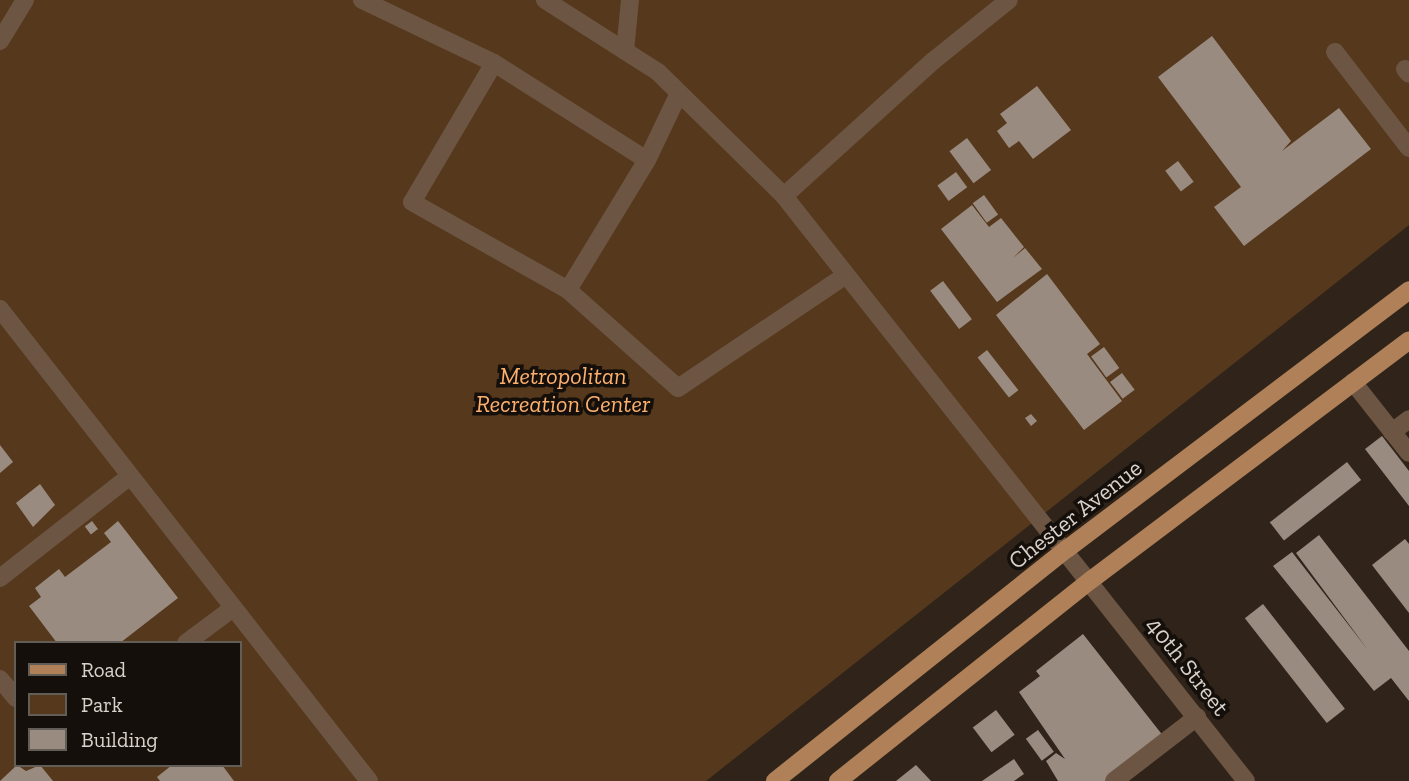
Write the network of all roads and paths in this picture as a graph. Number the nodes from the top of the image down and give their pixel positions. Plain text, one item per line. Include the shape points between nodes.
1 (25, 0) edge
2 (362, 0) edge
3 (545, 0) edge
4 (630, 0) edge
5 (1010, 0) edge
6 (0, 41) edge
7 (625, 51) junction
8 (1335, 52) dead end
9 (494, 63) junction
10 (679, 93) junction
11 (1409, 148) edge
12 (647, 160) junction
13 (784, 196) junction
14 (846, 275) junction
15 (568, 290) junction
16 (1409, 290) edge
17 (0, 310) edge
18 (1409, 340) edge
19 (1353, 382) junction
20 (1409, 419) edge
21 (1392, 432) junction
22 (1409, 453) edge
23 (130, 476) junction
24 (1067, 550) junction
25 (0, 578) edge
26 (1091, 580) junction
27 (233, 608) junction
28 (189, 641) edge
29 (0, 679) edge
30 (14, 696) edge
31 (1197, 717) junction
32 (369, 781) edge
33 (775, 781) edge
34 (838, 781) edge
35 (1114, 781) edge
36 (1246, 781) edge

1 - 6 street
2 - 9 street
3 - 7 street, 40th Street
4 - 7 street
5 - 13 street via 933,61
7 - 10 street, 40th Street
8 - 11 street
9 - 12 street
9 - 15 street via 412,202
10 - 12 street
10 - 13 street, 40th Street
12 - 15 street
13 - 14 street, 40th Street
14 - 15 street via 678,388
14 - 24 street, 40th Street
16 - 24 main road, Chester Avenue
17 - 23 street
18 - 19 main road
19 - 21 street
19 - 26 main road
20 - 21 street
21 - 22 street
23 - 25 street
23 - 27 street
24 - 26 street, 40th Street
24 - 33 main road, Chester Avenue
26 - 31 street, 40th Street
26 - 34 main road
27 - 28 street
27 - 32 street
29 - 30 street
31 - 35 street
31 - 36 street, 40th Street

